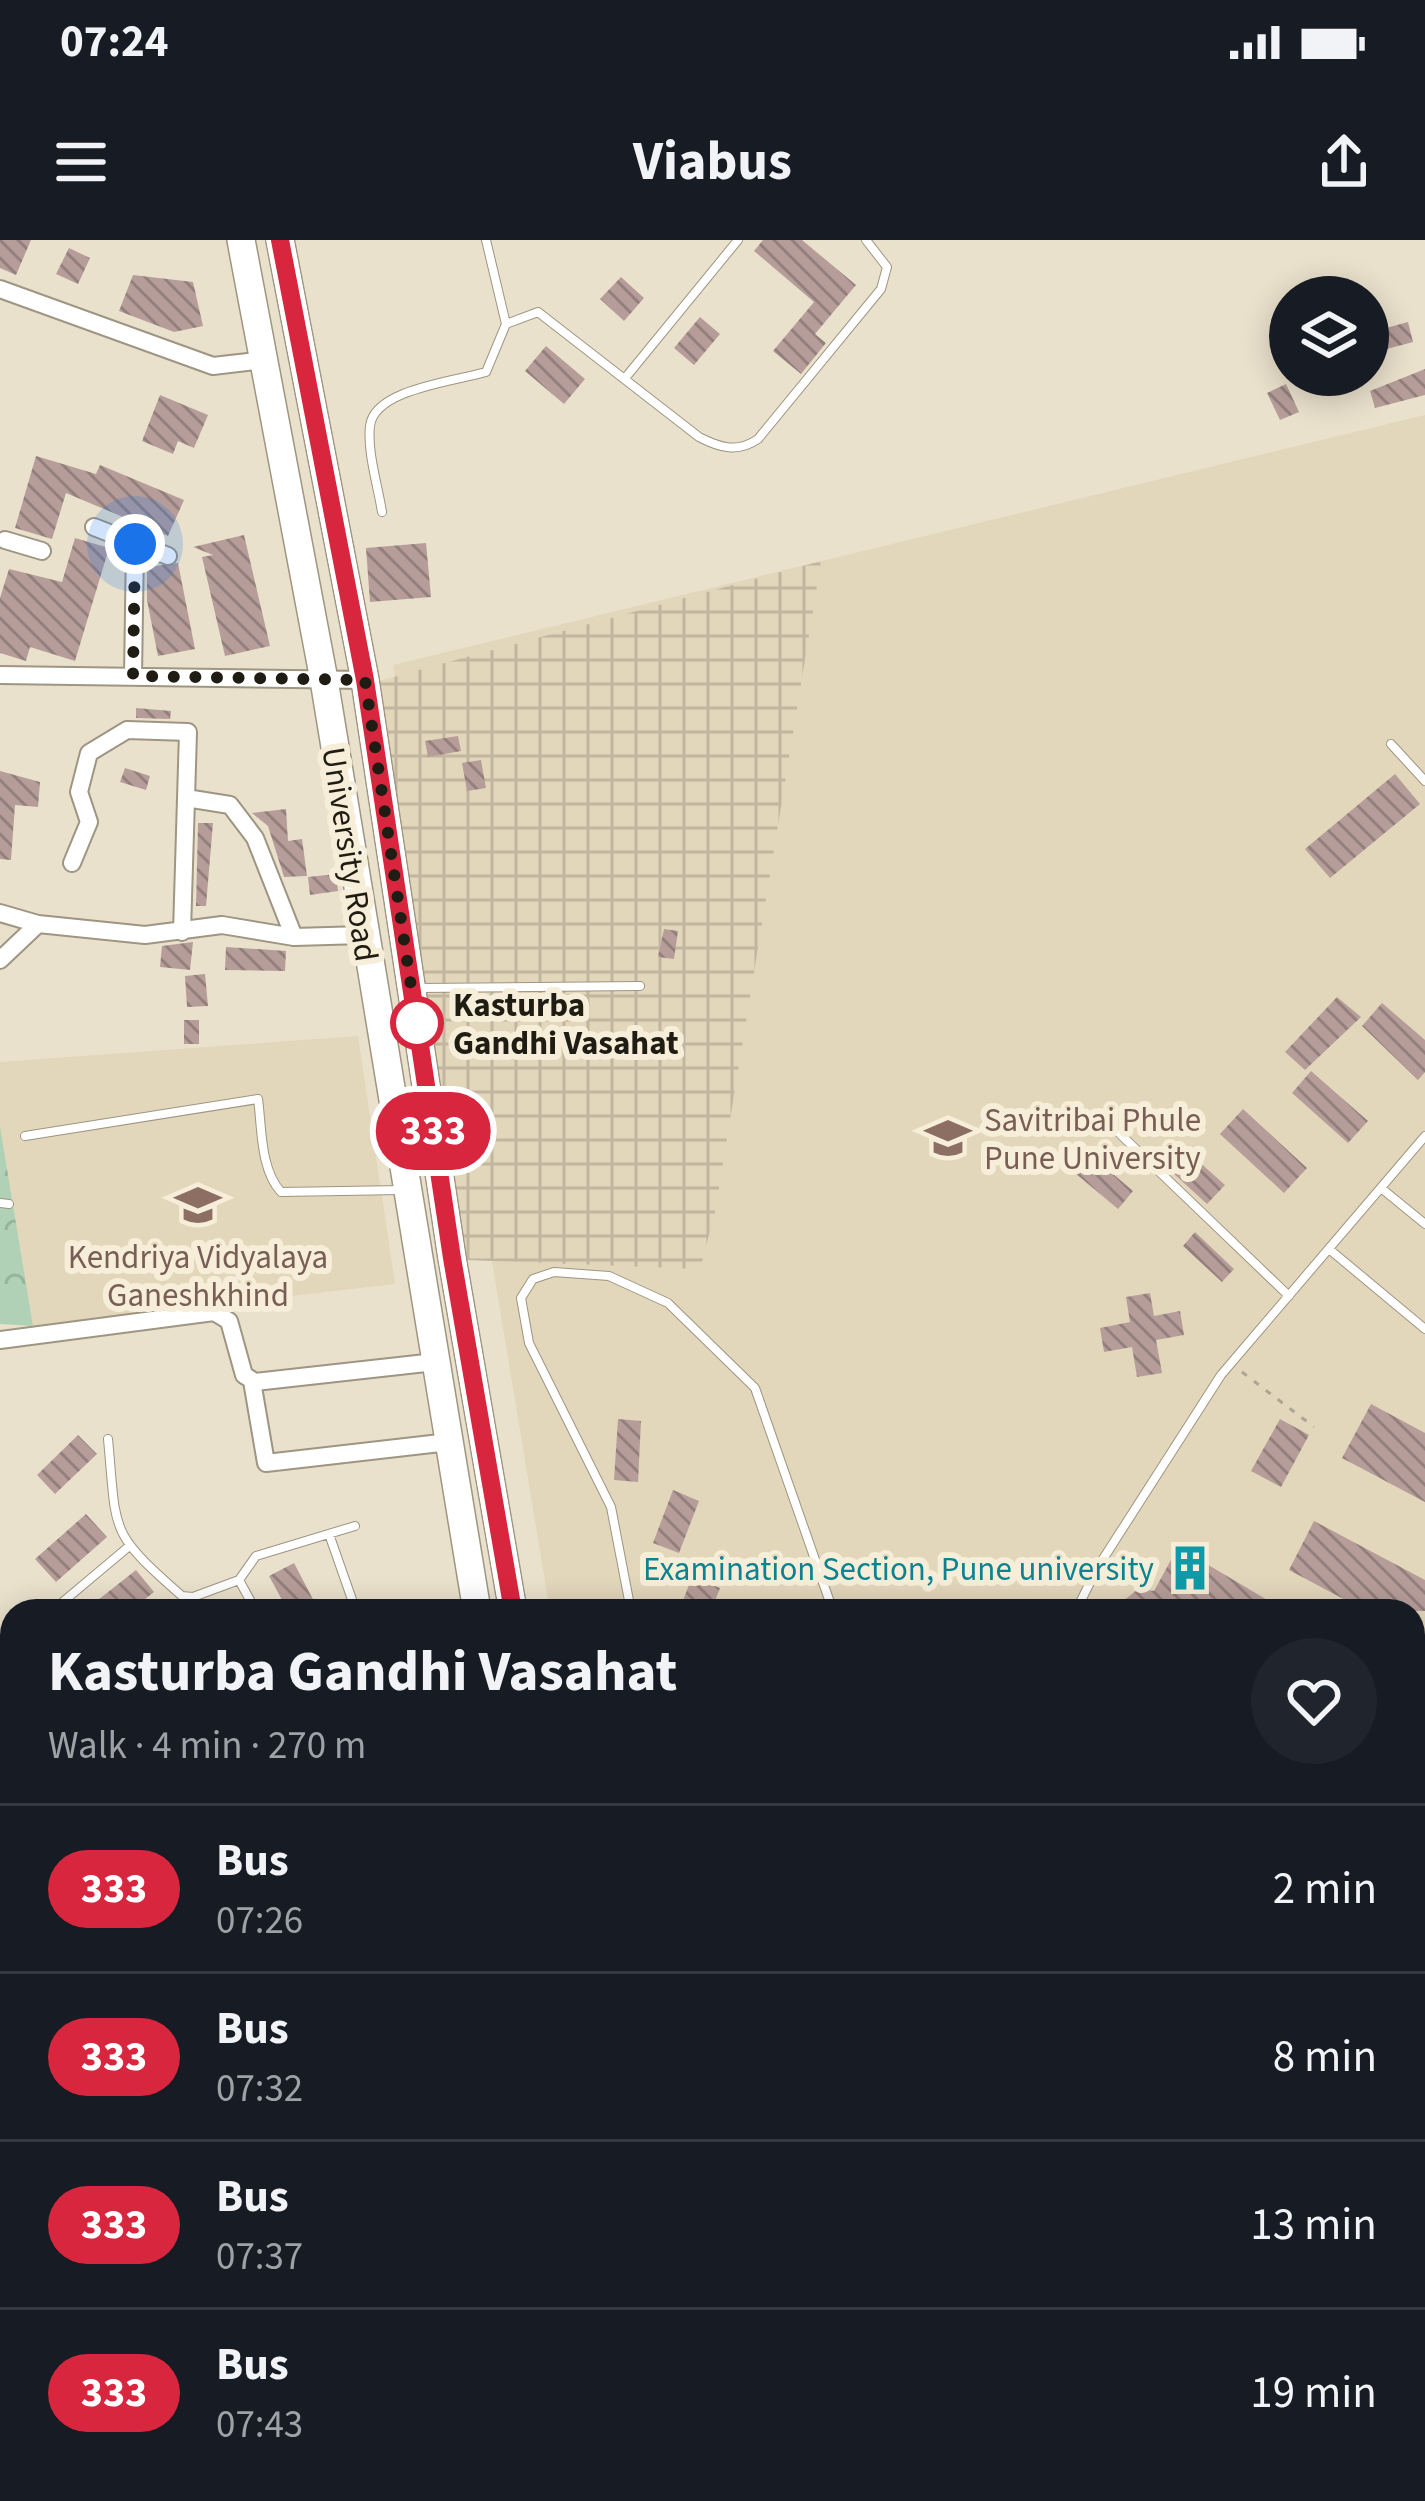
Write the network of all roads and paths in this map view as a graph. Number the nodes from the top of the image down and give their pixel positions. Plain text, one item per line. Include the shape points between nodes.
1 (242, 240) edge
2 (280, 240) edge
3 (486, 240) edge
4 (738, 240) edge
5 (866, 240) edge
6 (0, 289) edge
7 (506, 324) junction
8 (265, 360) junction
9 (626, 377) junction
10 (382, 512) dead end
11 (94, 527) dead end
12 (4, 542) edge
13 (135, 544) junction
14 (42, 551) dead end
15 (168, 556) dead end
16 (0, 675) edge
17 (133, 676) junction
18 (324, 680) junction
19 (365, 680) junction
20 (1391, 744) dead end
21 (1425, 781) edge
22 (187, 798) junction
23 (71, 863) dead end
24 (0, 913) edge
25 (38, 924) junction
26 (182, 932) junction
27 (364, 935) junction
28 (294, 937) junction
29 (0, 960) edge
30 (640, 986) dead end
31 (412, 988) junction
32 (1120, 1134) dead end
33 (25, 1136) dead end
34 (1425, 1136) edge
35 (1382, 1188) junction
36 (406, 1190) junction
37 (1425, 1225) edge
38 (1329, 1250) junction
39 (1289, 1295) junction
40 (1425, 1329) edge
41 (0, 1340) edge
42 (435, 1362) junction
43 (1231, 1363) junction
44 (252, 1381) junction
45 (1314, 1427) dead end
46 (108, 1438) dead end
47 (449, 1442) junction
48 (356, 1526) dead end
49 (329, 1534) junction
50 (127, 1547) junction
51 (239, 1580) junction
52 (66, 1599) edge
53 (249, 1599) edge
54 (352, 1599) edge
55 (475, 1599) edge
56 (511, 1599) edge
57 (629, 1599) edge
58 (829, 1599) edge
59 (1082, 1599) edge

1 - 8 main road, University Road
2 - 19 main road, University Road
3 - 7 lane
4 - 9 lane
5 - 9 lane via 886,267 881,289 750,444 727,448 699,437
6 - 8 street via 213,366
7 - 9 lane via 538,312
7 - 10 lane via 486,372 391,397 379,408 370,426
8 - 18 main road, University Road
11 - 13 street
12 - 14 street
13 - 15 street
13 - 17 street
16 - 17 street
17 - 18 street
18 - 19 street
18 - 27 main road, University Road
19 - 31 main road, University Road
20 - 21 lane
22 - 23 street via 188,732 127,730 89,753 79,792 89,822
22 - 26 street
22 - 28 street via 230,805 255,838
24 - 25 street
25 - 26 street
25 - 29 street
26 - 28 street via 222,925
27 - 28 street
27 - 36 main road, University Road
30 - 31 lane
31 - 56 main road, University Road
32 - 39 lane
33 - 36 lane via 259,1099 280,1192
34 - 35 lane
35 - 37 lane
35 - 38 lane
36 - 42 main road, University Road
38 - 39 lane
38 - 40 lane
39 - 43 lane
41 - 44 street via 218,1312
42 - 44 street
42 - 47 main road, University Road
43 - 45 path
43 - 59 lane
44 - 47 street via 266,1463
46 - 50 lane via 117,1529
47 - 55 main road, University Road
48 - 49 lane
49 - 51 lane via 256,1556
49 - 54 lane
50 - 51 lane via 182,1595
50 - 52 lane
51 - 53 lane
57 - 58 lane via 611,1507 529,1343 521,1298 533,1280 554,1272 609,1276 668,1303 755,1388

